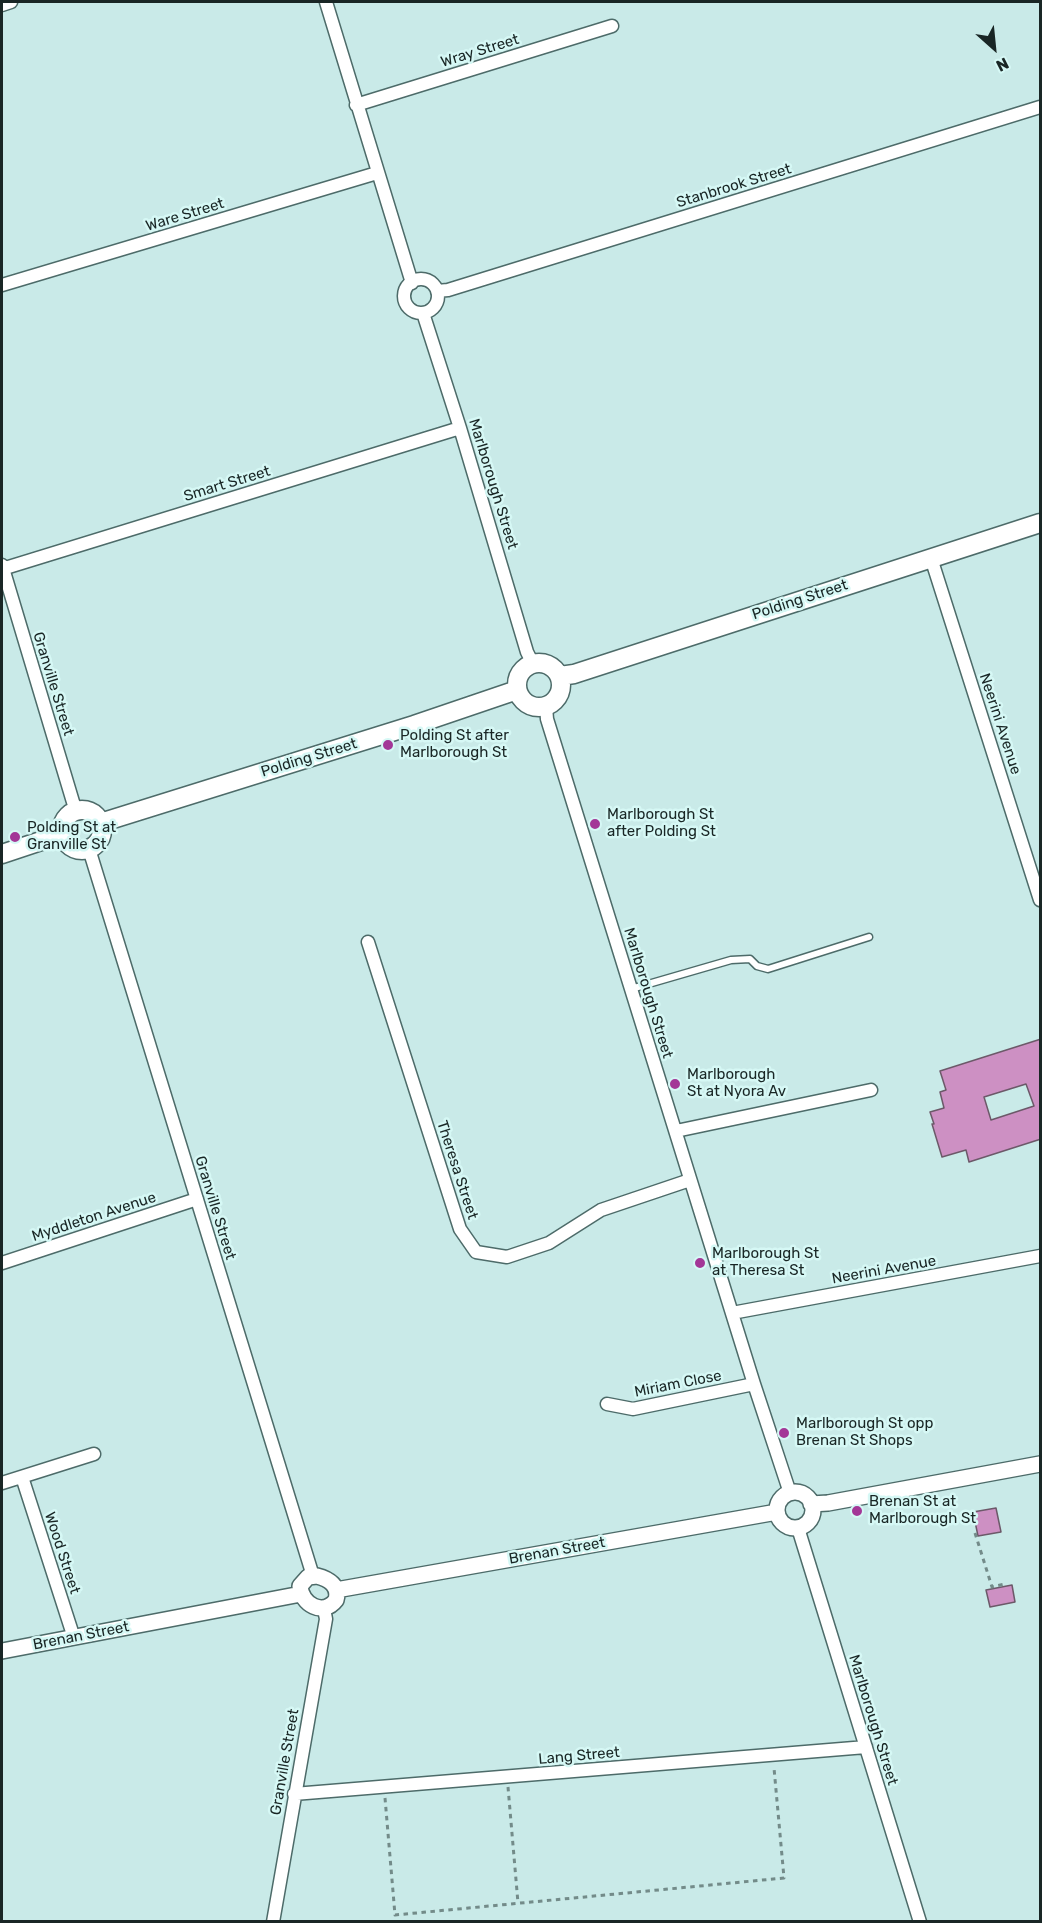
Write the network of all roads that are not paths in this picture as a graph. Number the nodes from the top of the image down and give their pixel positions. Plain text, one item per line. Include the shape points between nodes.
1 (11, 2) edge
2 (326, 2) edge
3 (2, 5) edge
4 (612, 26) dead end
5 (356, 105) junction
6 (1041, 107) edge
7 (378, 173) junction
8 (412, 283) junction
9 (2, 285) edge
10 (437, 291) junction
11 (423, 313) junction
12 (460, 428) junction
13 (1041, 523) edge
14 (931, 558) junction
15 (2, 568) edge
16 (533, 664) junction
17 (560, 676) junction
18 (517, 690) junction
19 (546, 707) junction
20 (78, 811) junction
21 (100, 823) junction
22 (62, 834) junction
23 (89, 849) junction
24 (2, 854) edge
25 (1041, 900) edge
26 (869, 937) dead end
27 (368, 942) dead end
28 (631, 989) junction
29 (871, 1090) dead end
30 (676, 1131) junction
31 (690, 1180) junction
32 (197, 1199) junction
33 (1041, 1256) edge
34 (2, 1263) edge
35 (732, 1313) junction
36 (754, 1384) junction
37 (607, 1404) dead end
38 (94, 1454) dead end
39 (1041, 1464) edge
40 (22, 1476) junction
41 (2, 1483) edge
42 (790, 1492) junction
43 (811, 1504) junction
44 (777, 1512) junction
45 (798, 1528) junction
46 (313, 1576) junction
47 (336, 1590) junction
48 (301, 1594) junction
49 (324, 1609) junction
50 (74, 1638) junction
51 (2, 1651) edge
52 (866, 1747) junction
53 (294, 1794) junction
54 (273, 1922) edge
55 (920, 1922) edge

1 - 3 street
2 - 5 street
4 - 5 street, Wray Street
5 - 7 street
6 - 10 street, Stanbrook Street
7 - 8 street
7 - 9 street, Ware Street
8 - 10 street via 426,280
8 - 11 street via 405,291 405,302 412,311
10 - 11 street via 435,305
11 - 12 street, Marlborough Street
12 - 15 street, Smart Street
12 - 16 street, Marlborough Street
13 - 14 main road, Polding Street
14 - 17 main road, Polding Street
14 - 25 street, Neerini Avenue
15 - 20 street, Granville Street
16 - 17 main road via 549,665
16 - 18 main road via 520,674
17 - 19 main road via 560,695
18 - 19 main road via 528,705
18 - 21 main road, Polding Street
19 - 28 street, Marlborough Street
20 - 21 main road via 91,813
20 - 22 main road via 65,819
21 - 23 main road via 100,839
22 - 23 main road via 72,848
22 - 24 main road
23 - 32 street, Granville Street
26 - 28 lane via 768,969 750,959 731,960
27 - 31 street, Theresa Street via 460,1229 476,1251 507,1257 549,1243 601,1210
28 - 30 street, Marlborough Street
29 - 30 street
30 - 31 street, Marlborough Street
31 - 35 street, Marlborough Street
32 - 34 street, Myddleton Avenue
32 - 46 street, Granville Street
33 - 35 street, Neerini Avenue
35 - 36 street, Marlborough Street
36 - 37 street, Miriam Close via 633,1409
36 - 42 street, Marlborough Street
38 - 40 street
39 - 43 street
40 - 41 street
40 - 50 street, Wood Street
42 - 43 street via 803,1494
42 - 44 street via 779,1501
43 - 45 street via 809,1520
44 - 45 street via 785,1525
44 - 47 street, Brenan Street
45 - 52 street, Marlborough Street
46 - 47 street via 329,1580
46 - 48 street via 302,1583
47 - 49 street via 336,1600
48 - 49 street
48 - 50 street, Brenan Street
49 - 53 street, Granville Street via 326,1619
50 - 51 street, Brenan Street
52 - 53 street, Lang Street
52 - 55 street, Marlborough Street
53 - 54 street, Granville Street

